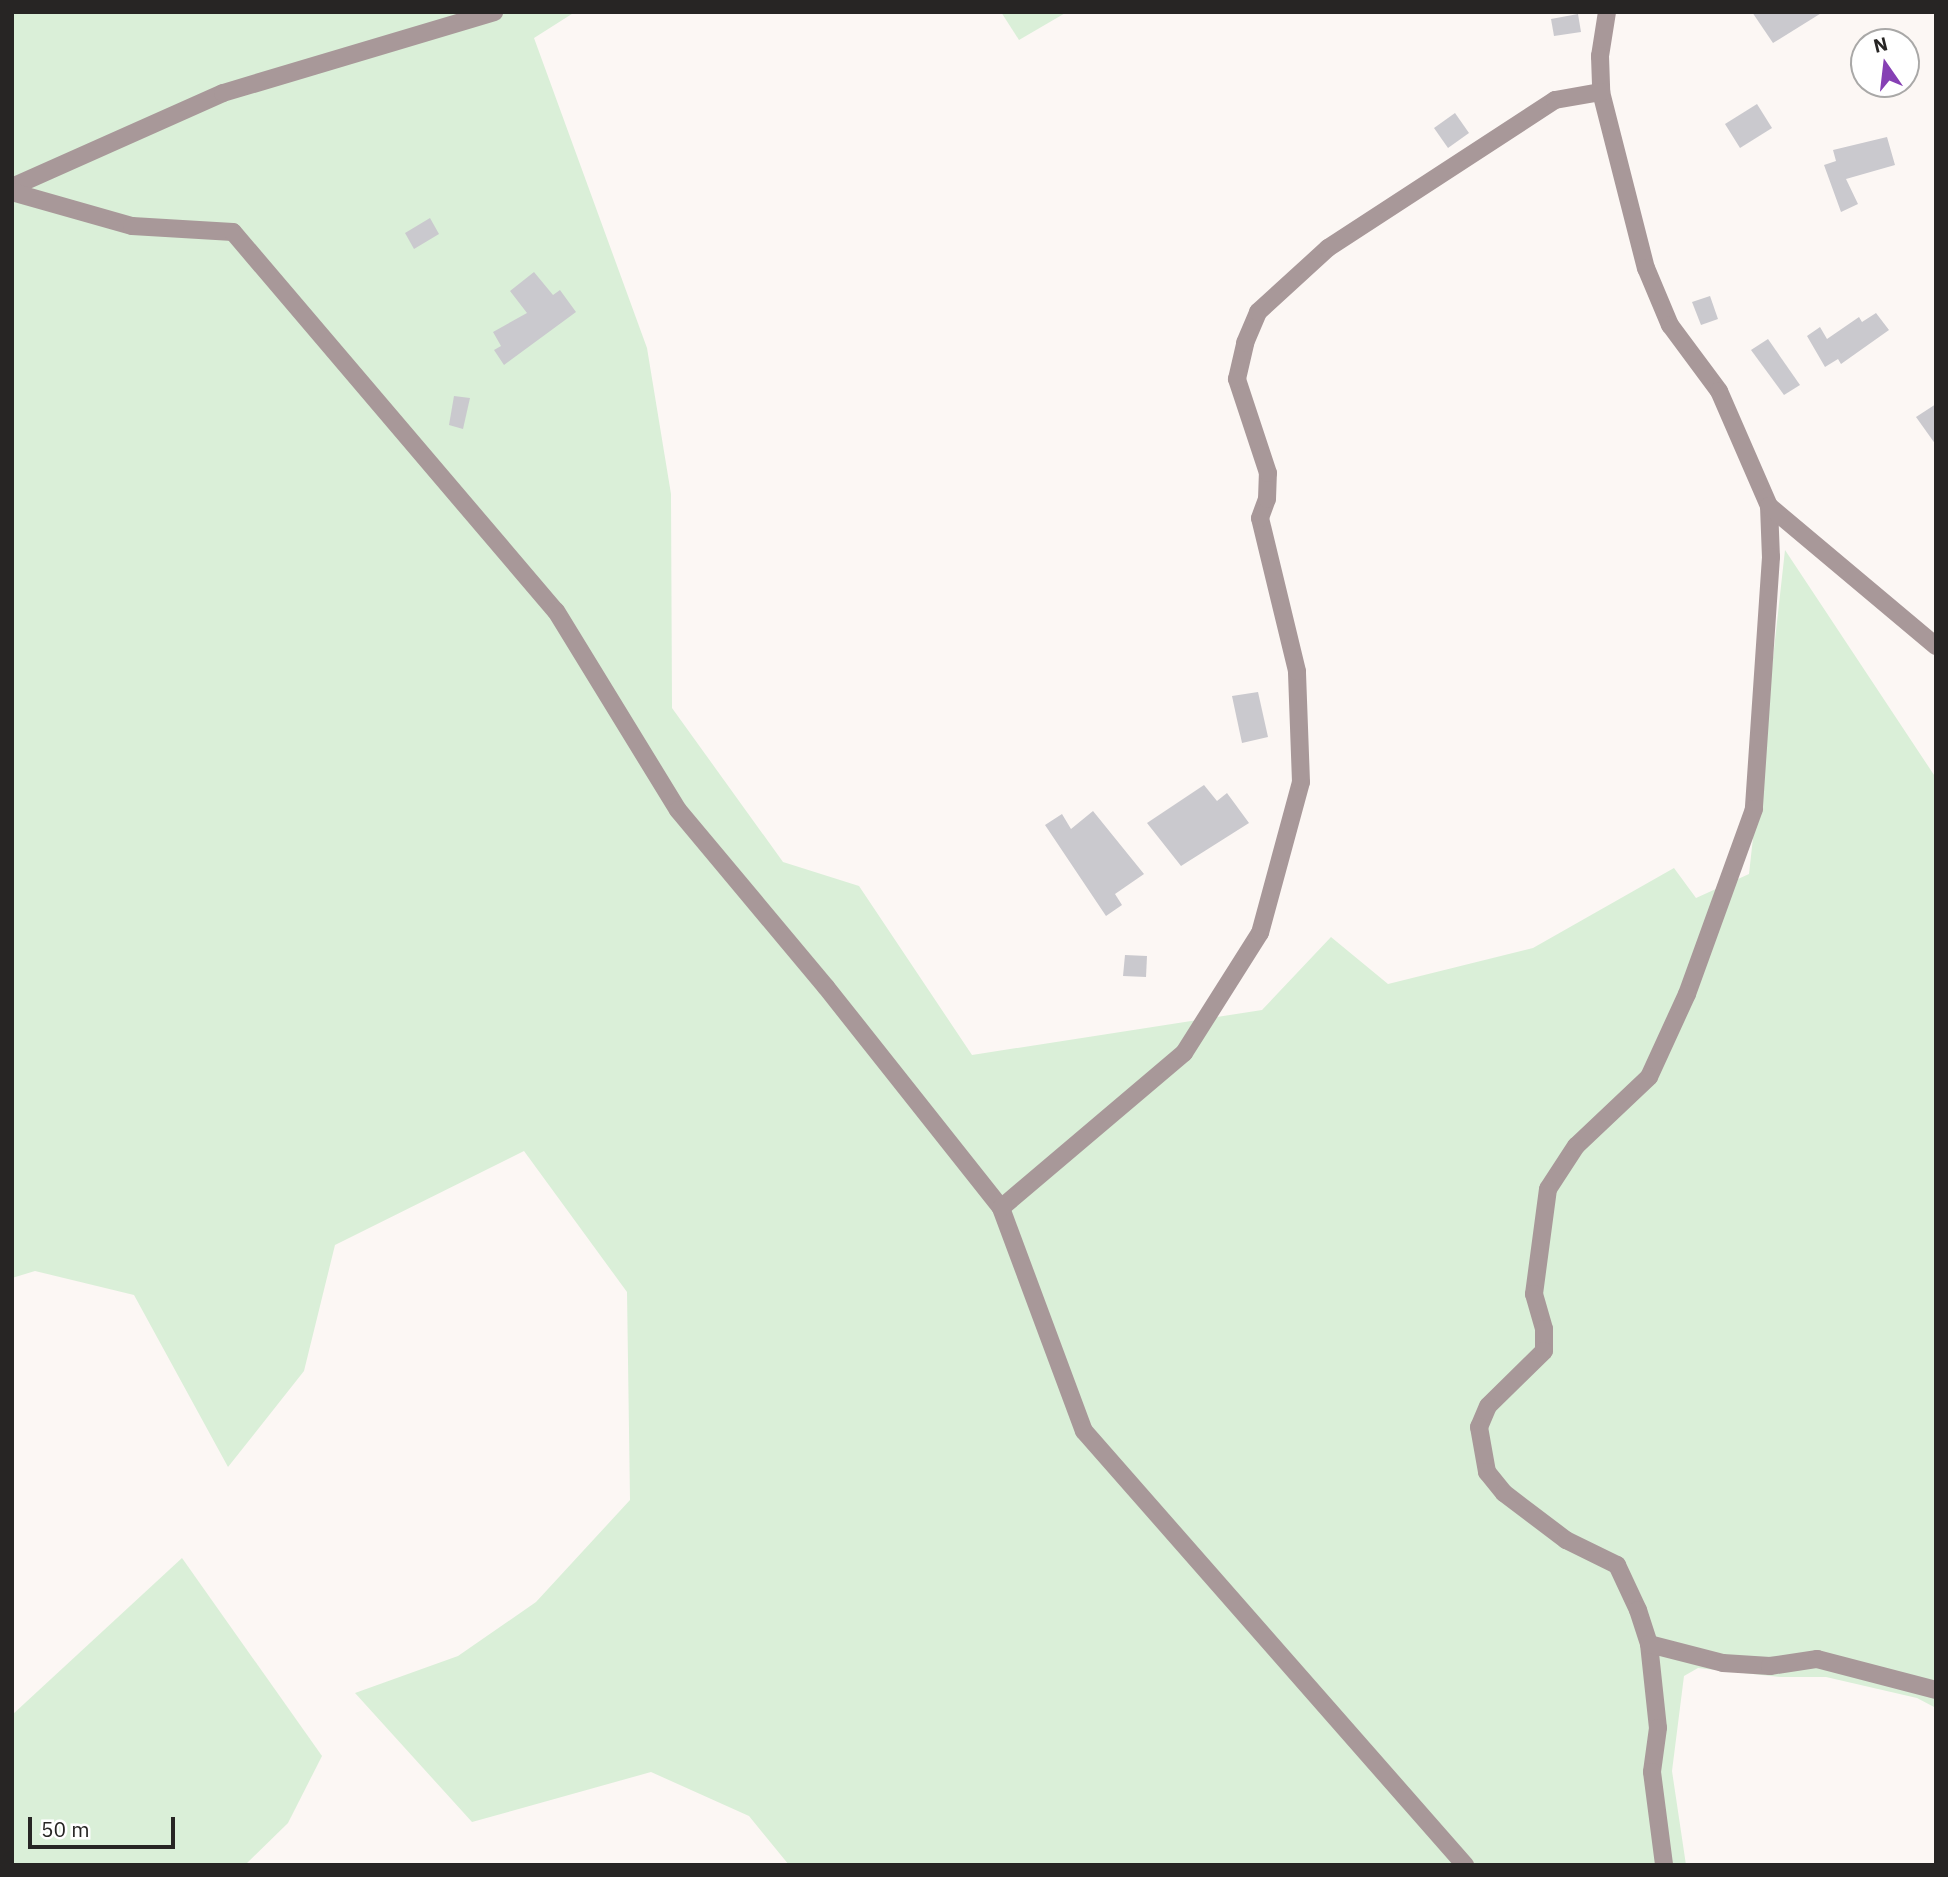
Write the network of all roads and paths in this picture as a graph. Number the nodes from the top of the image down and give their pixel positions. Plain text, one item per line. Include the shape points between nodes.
1 (494, 12) edge
2 (1607, 12) edge
3 (1601, 92) junction
4 (12, 190) edge
5 (1769, 506) junction
6 (1936, 646) edge
7 (1001, 1208) junction
8 (1649, 1644) junction
9 (1936, 1690) edge
10 (1465, 1865) edge
11 (1664, 1865) edge

1 - 4 street via 223,93
2 - 3 street via 1600,56
3 - 5 street via 1646,268 1670,325 1718,391
3 - 7 street via 1555,100 1328,248 1258,312 1237,379 1268,473 1267,499 1260,518 1297,671 1301,782 1260,933 1185,1053
4 - 7 street via 132,226 233,232 556,611 678,810 827,987
5 - 6 street
5 - 8 street via 1771,557 1754,808 1740,857 1670,1037 1649,1077 1576,1146 1548,1189 1534,1294 1544,1329 1544,1351 1488,1406 1479,1427 1487,1472 1504,1493 1566,1540 1618,1565
7 - 10 street via 1084,1431
8 - 9 street via 1723,1663 1770,1666 1817,1659
8 - 11 street via 1658,1728 1652,1772

